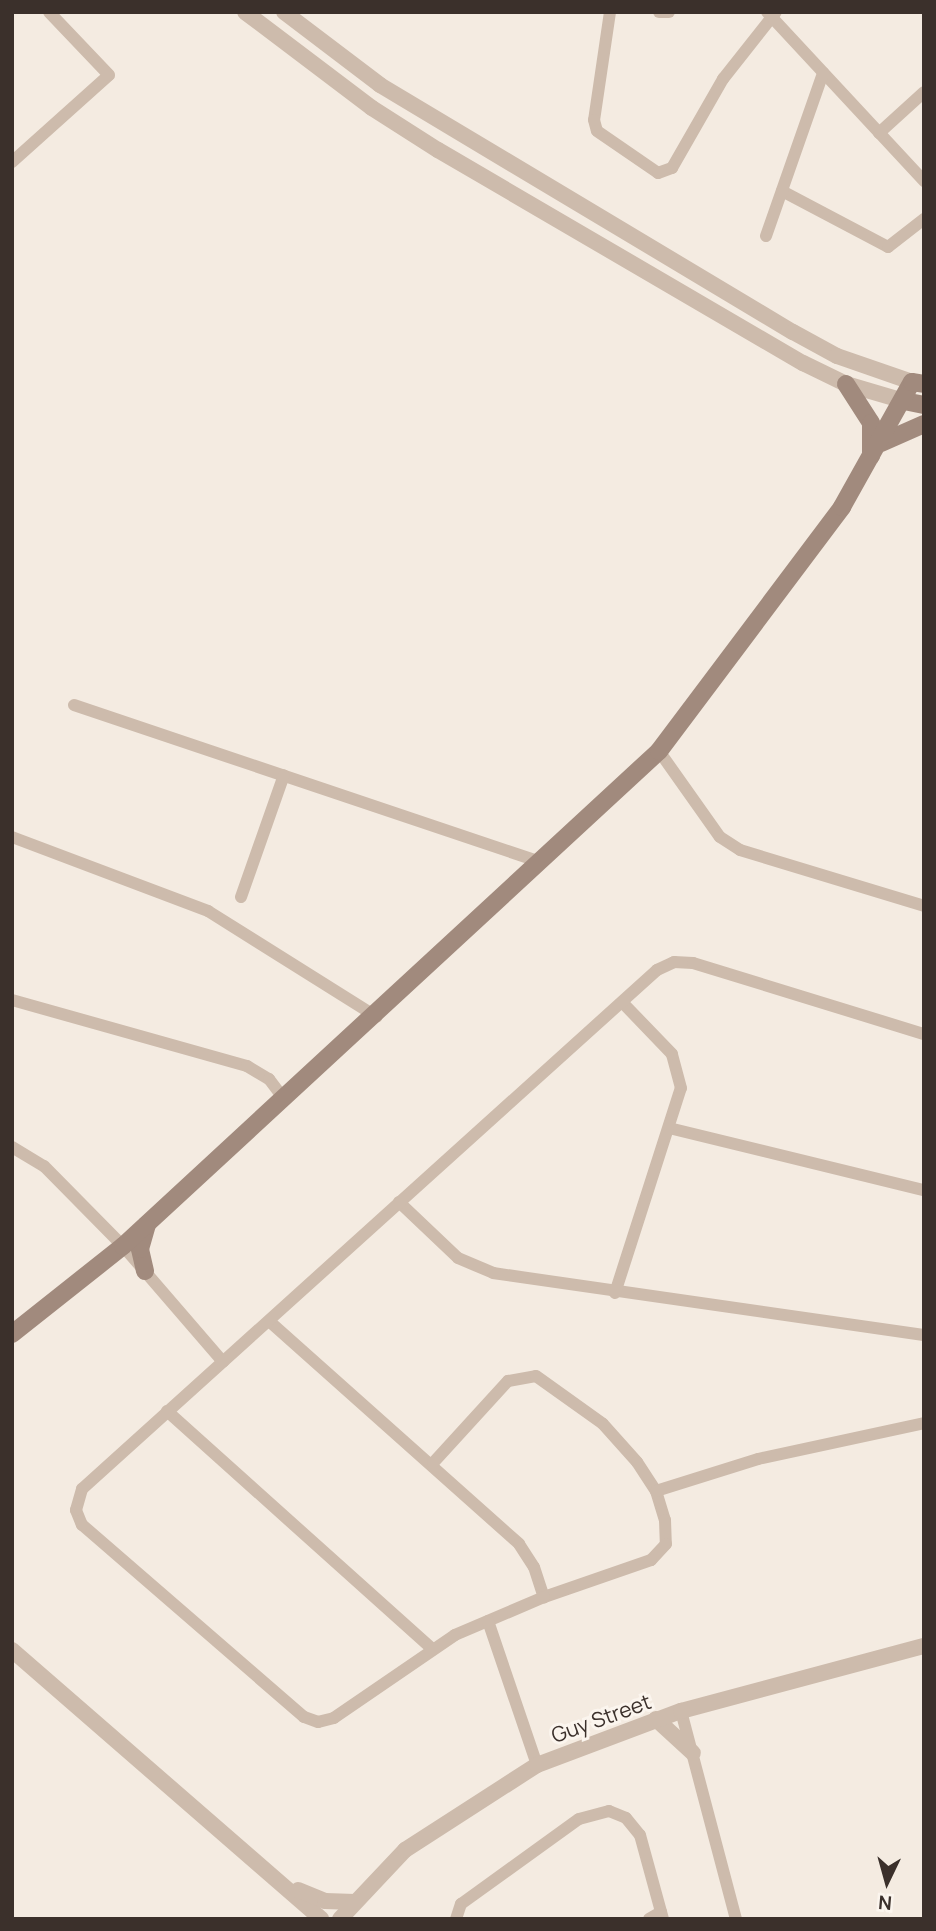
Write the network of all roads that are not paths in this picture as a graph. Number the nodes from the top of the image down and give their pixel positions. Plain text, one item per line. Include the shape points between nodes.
1 (49, 12) edge
2 (245, 12) edge
3 (284, 12) edge
4 (610, 12) edge
5 (659, 12) edge
6 (669, 12) edge
7 (771, 14) edge
8 (822, 73) junction
9 (924, 92) edge
10 (878, 133) junction
11 (12, 162) edge
12 (924, 181) edge
13 (782, 191) junction
14 (924, 219) edge
15 (766, 236) dead end
16 (918, 383) edge
17 (846, 384) junction
18 (904, 401) junction
19 (924, 405) edge
20 (924, 424) edge
21 (881, 443) junction
22 (870, 463) junction
23 (74, 705) dead end
24 (659, 751) junction
25 (284, 775) junction
26 (12, 837) edge
27 (541, 862) junction
28 (241, 897) dead end
29 (924, 906) edge
30 (12, 1000) edge
31 (622, 1002) junction
32 (377, 1017) junction
33 (924, 1034) edge
34 (285, 1100) junction
35 (669, 1128) junction
36 (12, 1147) edge
37 (924, 1190) edge
38 (399, 1202) junction
39 (148, 1224) junction
40 (123, 1246) junction
41 (145, 1271) junction
42 (615, 1293) junction
43 (269, 1321) junction
44 (12, 1334) edge
45 (924, 1335) edge
46 (223, 1362) junction
47 (167, 1411) junction
48 (924, 1423) edge
49 (433, 1463) junction
50 (656, 1491) junction
51 (544, 1597) junction
52 (488, 1621) junction
53 (924, 1646) edge
54 (431, 1648) junction
55 (12, 1650) edge
56 (681, 1711) junction
57 (656, 1720) junction
58 (692, 1753) junction
59 (537, 1765) junction
60 (284, 1882) junction
61 (355, 1902) junction
62 (662, 1915) edge
63 (321, 1919) edge
64 (340, 1919) edge
65 (456, 1919) edge
66 (649, 1919) edge
67 (736, 1919) edge

1 - 11 street via 109,75
2 - 17 street via 372,108 438,150
3 - 16 street via 380,85 445,126 793,332 847,360
4 - 7 street via 594,120 597,131 658,173 672,168 730,68
5 - 6 street
7 - 8 street
8 - 10 street
8 - 13 street
9 - 10 street
10 - 12 street
13 - 14 street via 888,247
13 - 15 street
16 - 18 main road
17 - 18 street
17 - 22 main road via 871,423
18 - 19 main road
18 - 21 main road
20 - 21 main road
21 - 22 main road
22 - 24 main road via 702,700
23 - 25 street
24 - 27 main road
24 - 29 street via 720,837 740,850
25 - 27 street
25 - 28 street
26 - 32 street via 208,912
27 - 32 main road
30 - 34 street via 247,1066 269,1079
31 - 33 street via 657,970 674,962 693,963
31 - 35 street via 672,1054 681,1088
31 - 38 street
32 - 34 main road
34 - 39 main road
35 - 37 street
35 - 42 street
36 - 40 street via 44,1166
38 - 42 street via 472,1266
38 - 43 street
39 - 40 main road
39 - 41 main road via 140,1249
40 - 41 street
40 - 44 main road
41 - 46 street
42 - 45 street
43 - 46 street
43 - 49 street
46 - 47 street
47 - 54 street
47 - 54 street via 82,1489 76,1510 82,1525 311,1721 334,1718
48 - 50 street via 758,1459
49 - 50 street via 508,1381 526,1375 548,1382 603,1424
49 - 51 street via 519,1544 534,1567
50 - 51 street via 667,1533 660,1555
51 - 52 street
52 - 54 street
52 - 59 street
53 - 56 street, Guy Street
55 - 60 street
56 - 57 street, Guy Street
56 - 58 street
57 - 58 street
57 - 59 street, Guy Street
58 - 67 street
59 - 61 street, Guy Street via 405,1850
60 - 61 street via 326,1901
60 - 63 street
61 - 64 street, Guy Street
62 - 65 street via 640,1835 626,1818 609,1811 579,1819 461,1904
62 - 66 street

